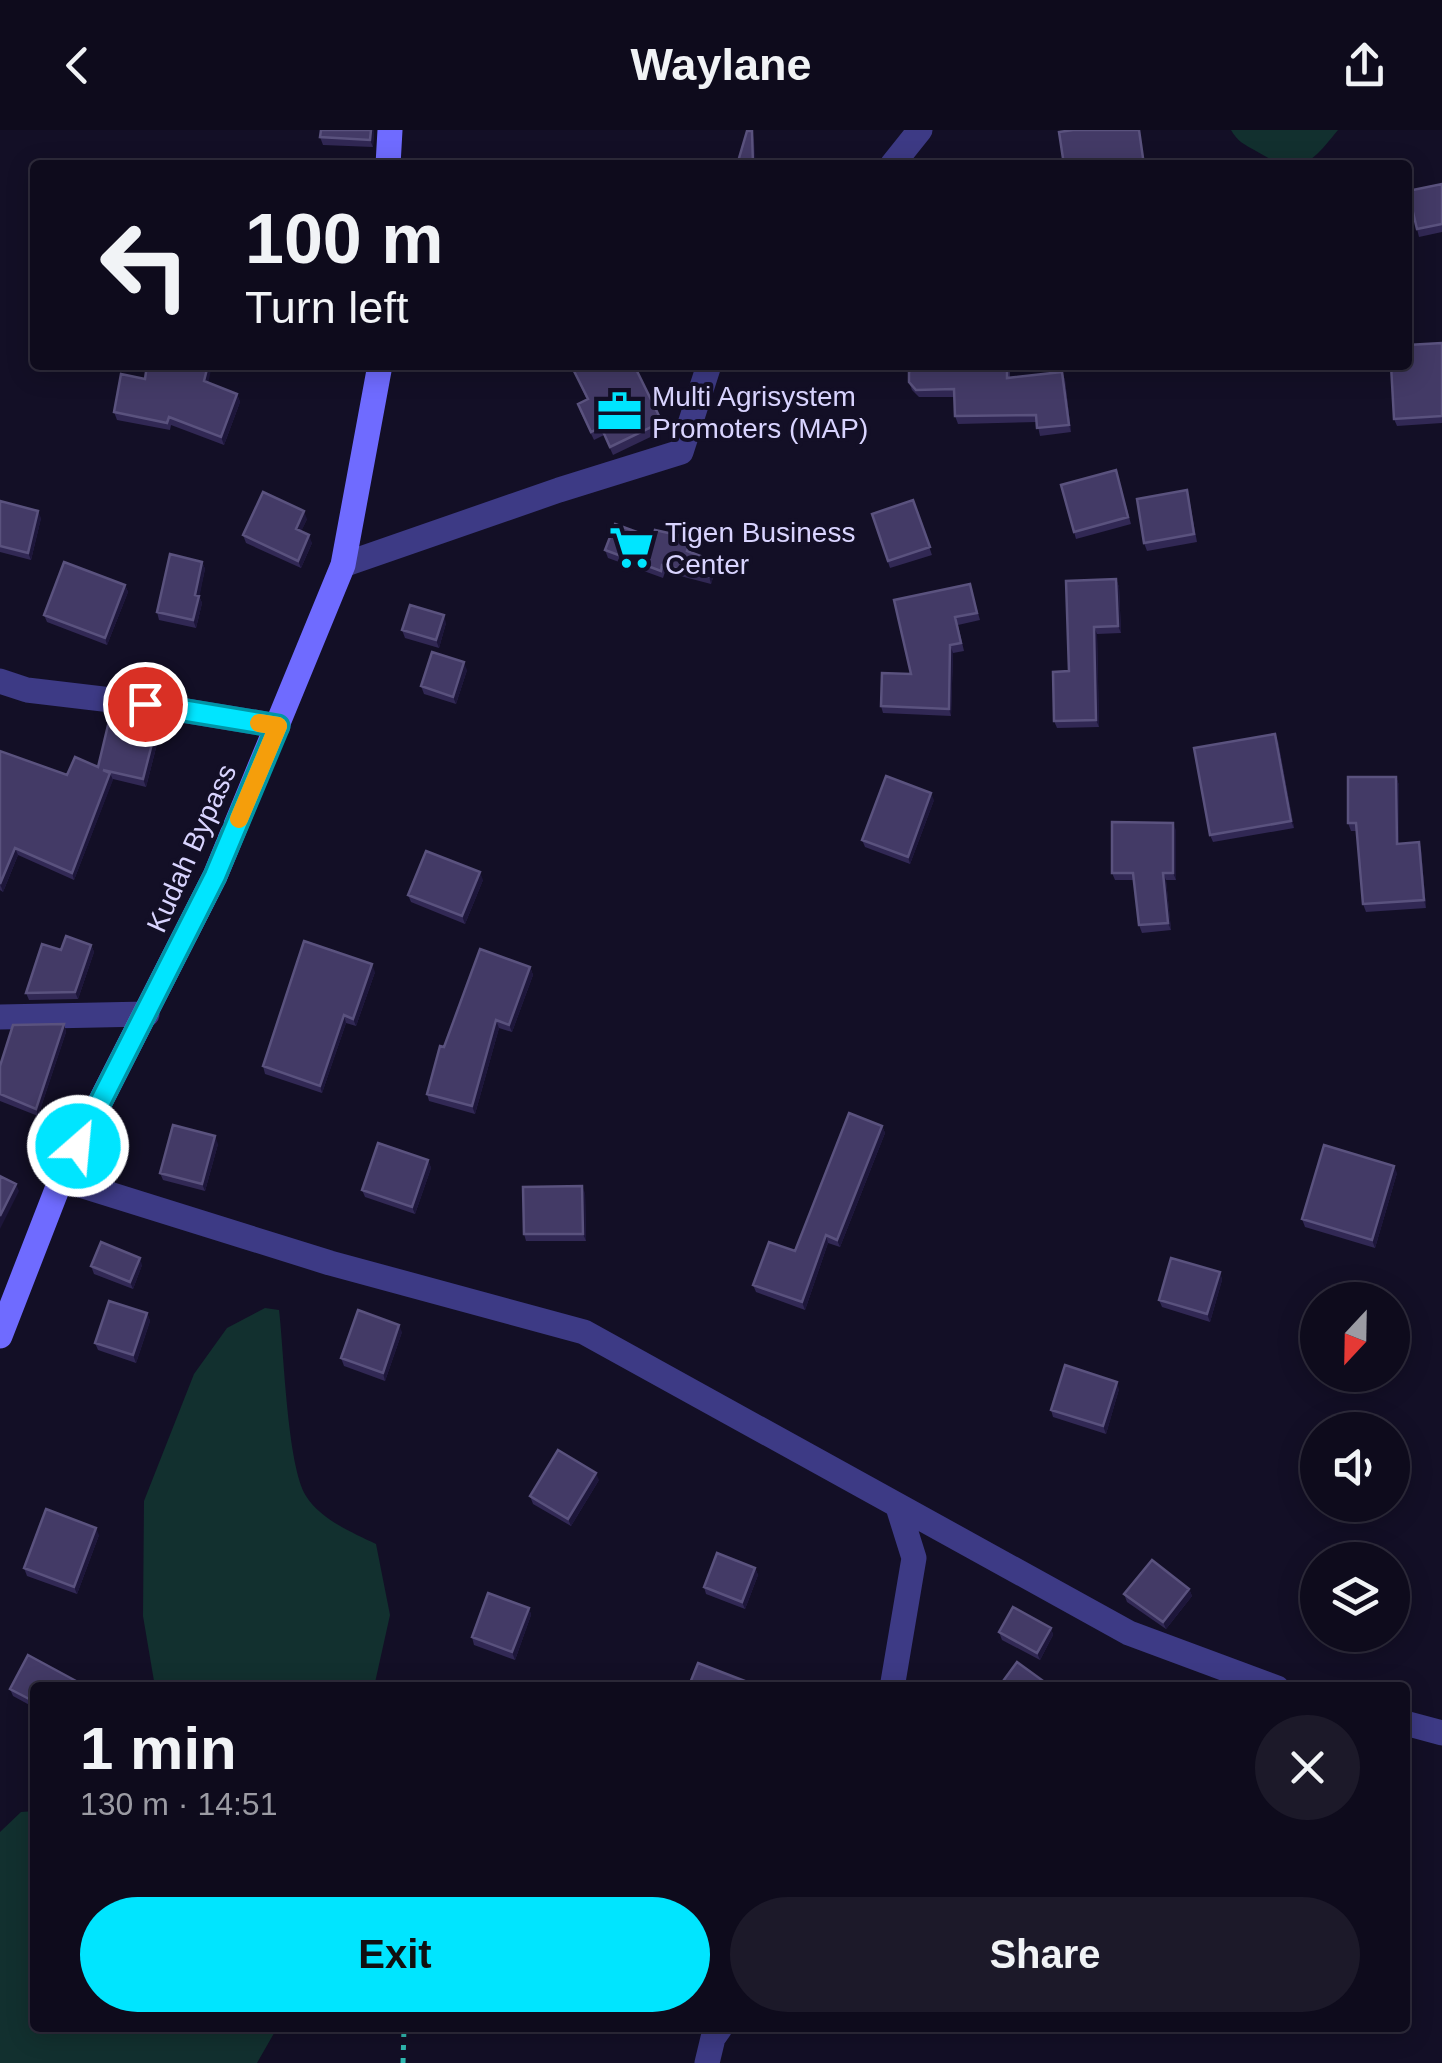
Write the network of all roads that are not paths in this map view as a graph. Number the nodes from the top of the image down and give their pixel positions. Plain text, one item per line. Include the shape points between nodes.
1 (390, 130) edge
2 (920, 130) edge
3 (388, 160) edge
4 (896, 160) edge
5 (379, 370) edge
6 (708, 370) edge
7 (343, 564) junction
8 (0, 681) edge
9 (278, 726) junction
10 (146, 1014) junction
11 (0, 1017) edge
12 (61, 1180) junction
13 (0, 1336) edge
14 (898, 1508) junction
15 (893, 1682) edge
16 (1254, 1682) edge
17 (1410, 1723) edge
18 (1442, 1733) edge

1 - 3 street
2 - 4 street
5 - 7 street, Kudah Bypass
6 - 7 street via 681,452
7 - 9 street, Kudah Bypass
8 - 9 street
9 - 10 street, Kudah Bypass via 215,876
10 - 11 street
10 - 12 street, Kudah Bypass
12 - 13 street, Kudah Bypass
12 - 14 street via 584,1332
14 - 15 street via 914,1558
14 - 16 street via 1128,1633
17 - 18 street

